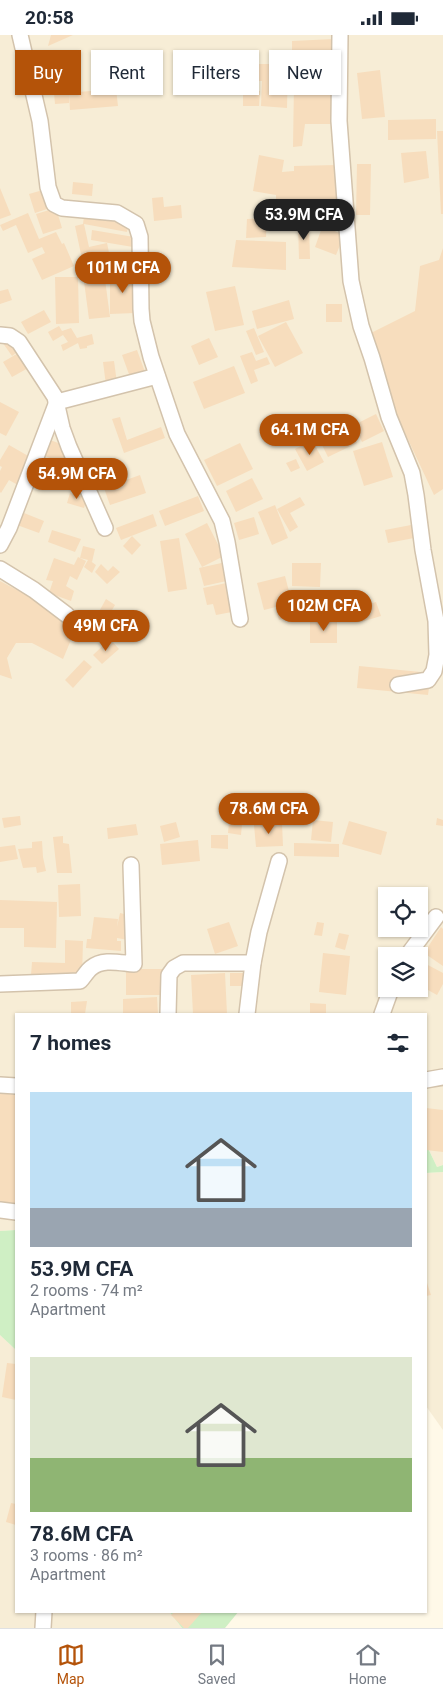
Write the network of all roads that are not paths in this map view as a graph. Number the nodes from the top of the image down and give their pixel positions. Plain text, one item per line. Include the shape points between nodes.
1 (20, 35) edge
2 (340, 35) edge
3 (0, 335) edge
4 (157, 375) junction
5 (57, 402) junction
6 (105, 528) dead end
7 (0, 545) edge
8 (0, 569) edge
9 (67, 615) dead end
10 (240, 619) dead end
11 (398, 685) dead end
12 (279, 861) dead end
13 (131, 865) dead end
14 (436, 917) dead end
15 (414, 947) edge
16 (253, 963) junction
17 (0, 983) edge
18 (388, 997) edge
19 (168, 1013) edge
20 (247, 1013) edge
21 (382, 1013) edge
22 (443, 1077) edge
23 (427, 1080) edge
24 (0, 1085) edge
25 (15, 1086) edge
26 (0, 1210) edge
27 (15, 1212) edge
28 (44, 1613) edge
29 (43, 1628) edge

1 - 4 street via 40,121 48,187 54,203 62,208 116,213 136,223 140,237 142,321
2 - 11 street via 338,121 351,281 389,417 412,473 436,621 438,655 434,671 428,680
3 - 5 street via 10,336 19,342
4 - 5 street
4 - 10 street via 177,434 222,521
5 - 6 street via 69,447
5 - 7 street
8 - 9 street
12 - 16 street
13 - 17 street via 134,964 101,963 90,968 80,981
14 - 15 street
16 - 19 street via 183,963 174,968 169,975
16 - 20 street
18 - 21 street
22 - 23 street
24 - 25 street
26 - 27 street
28 - 29 street

